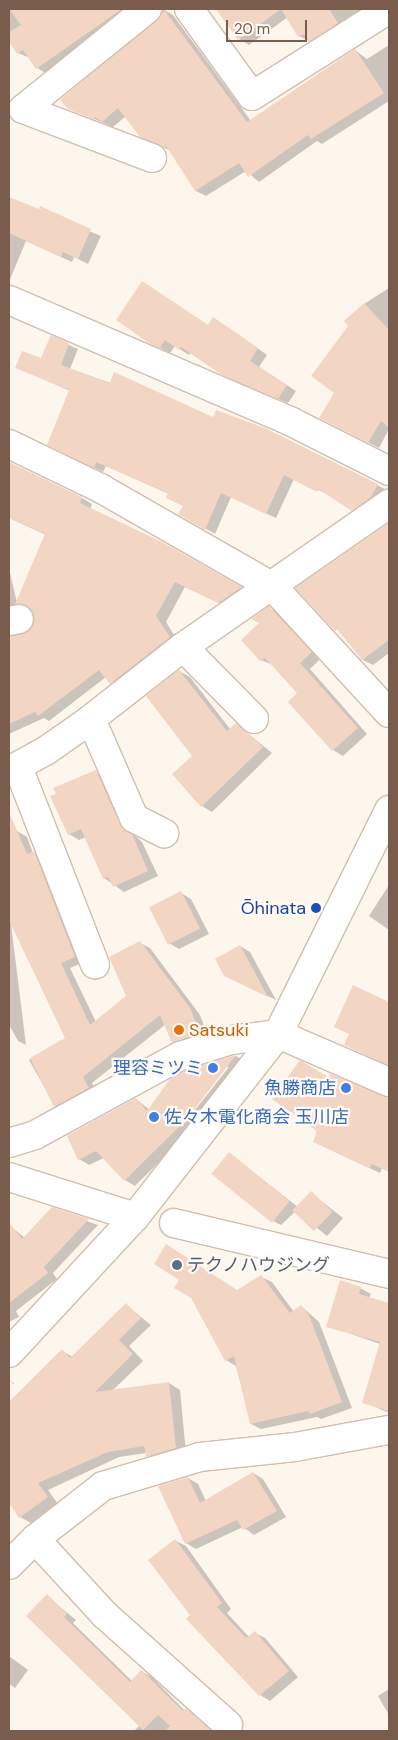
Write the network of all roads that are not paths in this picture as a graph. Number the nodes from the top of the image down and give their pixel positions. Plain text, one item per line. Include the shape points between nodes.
1 (147, 9) edge
2 (188, 9) edge
3 (389, 9) edge
4 (152, 158) dead end
5 (9, 300) edge
6 (9, 444) edge
7 (389, 471) edge
8 (389, 504) edge
9 (273, 587) junction
10 (183, 647) junction
11 (389, 713) edge
12 (91, 719) junction
13 (254, 719) dead end
14 (14, 769) edge
15 (389, 810) edge
16 (164, 833) dead end
17 (95, 964) dead end
18 (278, 1034) junction
19 (389, 1082) edge
20 (9, 1142) edge
21 (9, 1177) edge
22 (135, 1217) junction
23 (174, 1223) dead end
24 (389, 1274) edge
25 (9, 1353) edge
26 (389, 1430) edge
27 (36, 1540) junction
28 (9, 1565) edge
29 (228, 1726) dead end

1 - 4 street via 23,109
2 - 3 street via 252,96
5 - 7 street via 290,421
6 - 9 street via 102,489
8 - 9 street
9 - 10 street
9 - 11 street
10 - 12 street
10 - 13 street
12 - 14 street
12 - 16 street via 134,818
14 - 17 street
15 - 18 street
18 - 19 street
18 - 20 street via 231,1040 180,1056 35,1135
18 - 22 street
21 - 22 street
22 - 25 street
23 - 24 street
26 - 27 street via 295,1447 200,1457 103,1486
27 - 28 street
27 - 29 street via 106,1615

